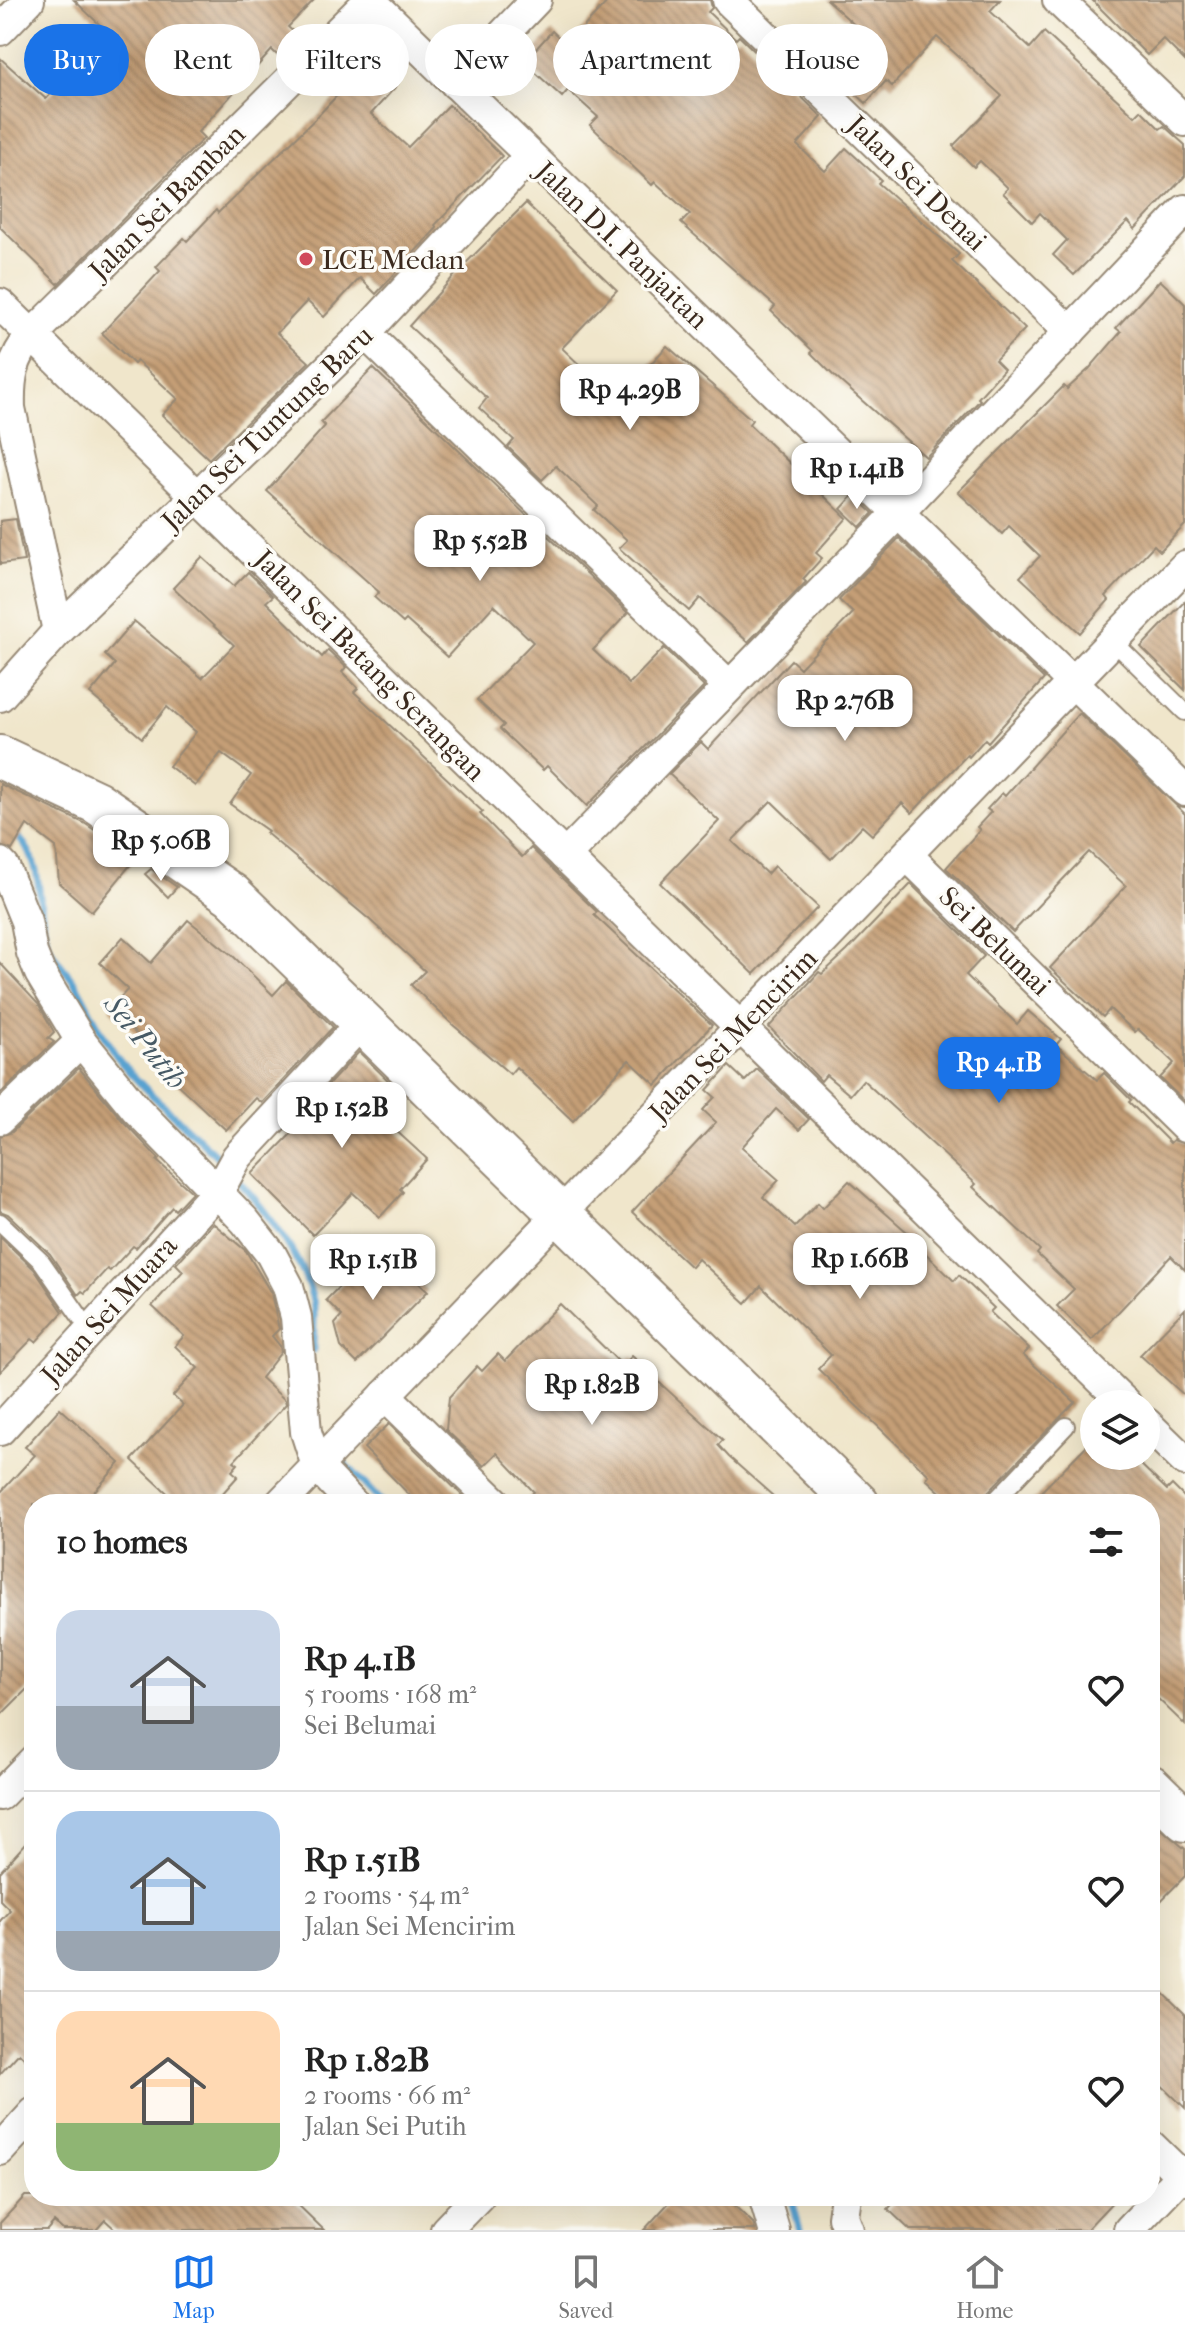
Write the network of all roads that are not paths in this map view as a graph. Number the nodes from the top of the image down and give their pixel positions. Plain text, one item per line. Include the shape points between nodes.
1 (29, 0) edge
2 (370, 0) edge
3 (536, 0) edge
4 (728, 0) edge
5 (1058, 0) edge
6 (513, 24) edge
7 (0, 30) edge
8 (425, 54) edge
9 (468, 96) edge
10 (1185, 121) edge
11 (530, 156) junction
12 (1185, 210) edge
13 (0, 304) edge
14 (1070, 332) junction
15 (365, 333) junction
16 (32, 335) junction
17 (198, 495) junction
18 (898, 513) junction
19 (1185, 566) edge
20 (58, 631) junction
21 (1113, 641) junction
22 (1073, 682) junction
23 (729, 686) junction
24 (0, 696) edge
25 (1185, 712) edge
26 (0, 757) edge
27 (1185, 791) edge
28 (907, 855) junction
29 (565, 856) junction
30 (0, 863) edge
31 (363, 1021) junction
32 (740, 1028) junction
33 (81, 1041) junction
34 (0, 1119) edge
35 (1185, 1127) edge
36 (218, 1189) junction
37 (560, 1215) junction
38 (0, 1222) edge
39 (90, 1331) junction
40 (1112, 1390) edge
41 (385, 1395) junction
42 (1066, 1426) dead end
43 (0, 1430) edge
44 (1160, 1437) edge
45 (1185, 1461) edge
46 (319, 1464) junction
47 (290, 1494) edge
48 (344, 1494) edge
49 (487, 1494) edge
50 (848, 1494) edge
51 (1001, 1494) edge
52 (24, 1770) edge
53 (0, 1795) edge
54 (1160, 1796) edge
55 (1185, 1820) edge
56 (24, 2124) edge
57 (0, 2150) edge
58 (1160, 2154) edge
59 (1184, 2175) edge
60 (1160, 2199) edge
61 (469, 2206) edge
62 (767, 2206) edge
63 (845, 2206) edge
64 (1153, 2206) edge
65 (446, 2230) edge
66 (774, 2230) edge
67 (848, 2230) edge
68 (1129, 2230) edge

1 - 7 street
2 - 8 street, Jalan D.I. Panjaitan
2 - 16 street, Jalan Sei Bamban
3 - 6 street
4 - 14 street, Jalan Sei Denai
5 - 10 street
9 - 11 street, Jalan D.I. Panjaitan
11 - 15 street, Jalan Sei Tuntung Baru
11 - 18 street, Jalan D.I. Panjaitan
12 - 14 street
13 - 16 street, Jalan Sei Batang Serangan
14 - 18 street
15 - 17 street, Jalan Sei Tuntung Baru
15 - 23 street
16 - 17 street, Jalan Sei Batang Serangan
16 - 20 street, Jalan Sei Bamban via 15,359 10,408
17 - 20 street, Jalan Sei Tuntung Baru
17 - 29 street, Jalan Sei Batang Serangan
18 - 22 street, Jalan D.I. Panjaitan
18 - 23 street
19 - 21 street, Jalan Sei Mencirim
20 - 24 street, Jalan Sei Tuntung Baru
21 - 22 street, Jalan Sei Mencirim
21 - 25 lane
22 - 27 street, Jalan D.I. Panjaitan
22 - 28 street, Jalan Sei Mencirim
23 - 29 street
26 - 31 street via 96,802 232,895
28 - 32 street, Jalan Sei Mencirim
28 - 35 street, Sei Belumai
29 - 32 street, Jalan Sei Batang Serangan
30 - 33 street via 21,909 40,973
31 - 36 street, Jalan Sei Muara via 237,1157
31 - 37 street
32 - 37 street, Jalan Sei Mencirim
32 - 40 street, Jalan Sei Batang Serangan
33 - 34 street
33 - 36 street via 136,1109
36 - 39 street, Jalan Sei Muara
36 - 46 street via 271,1254 288,1286 296,1317 306,1432
37 - 41 street, Jalan Sei Mencirim
37 - 50 street
38 - 39 lane via 42,1262
39 - 43 street, Jalan Sei Muara
41 - 46 street, Jalan Sei Mencirim
41 - 49 street
42 - 51 lane
44 - 45 street
46 - 47 street, Jalan Sei Mencirim
46 - 48 street
52 - 53 street
54 - 55 street
56 - 57 street
58 - 59 street
59 - 60 street
61 - 65 street
62 - 66 street
63 - 67 street
64 - 68 street

